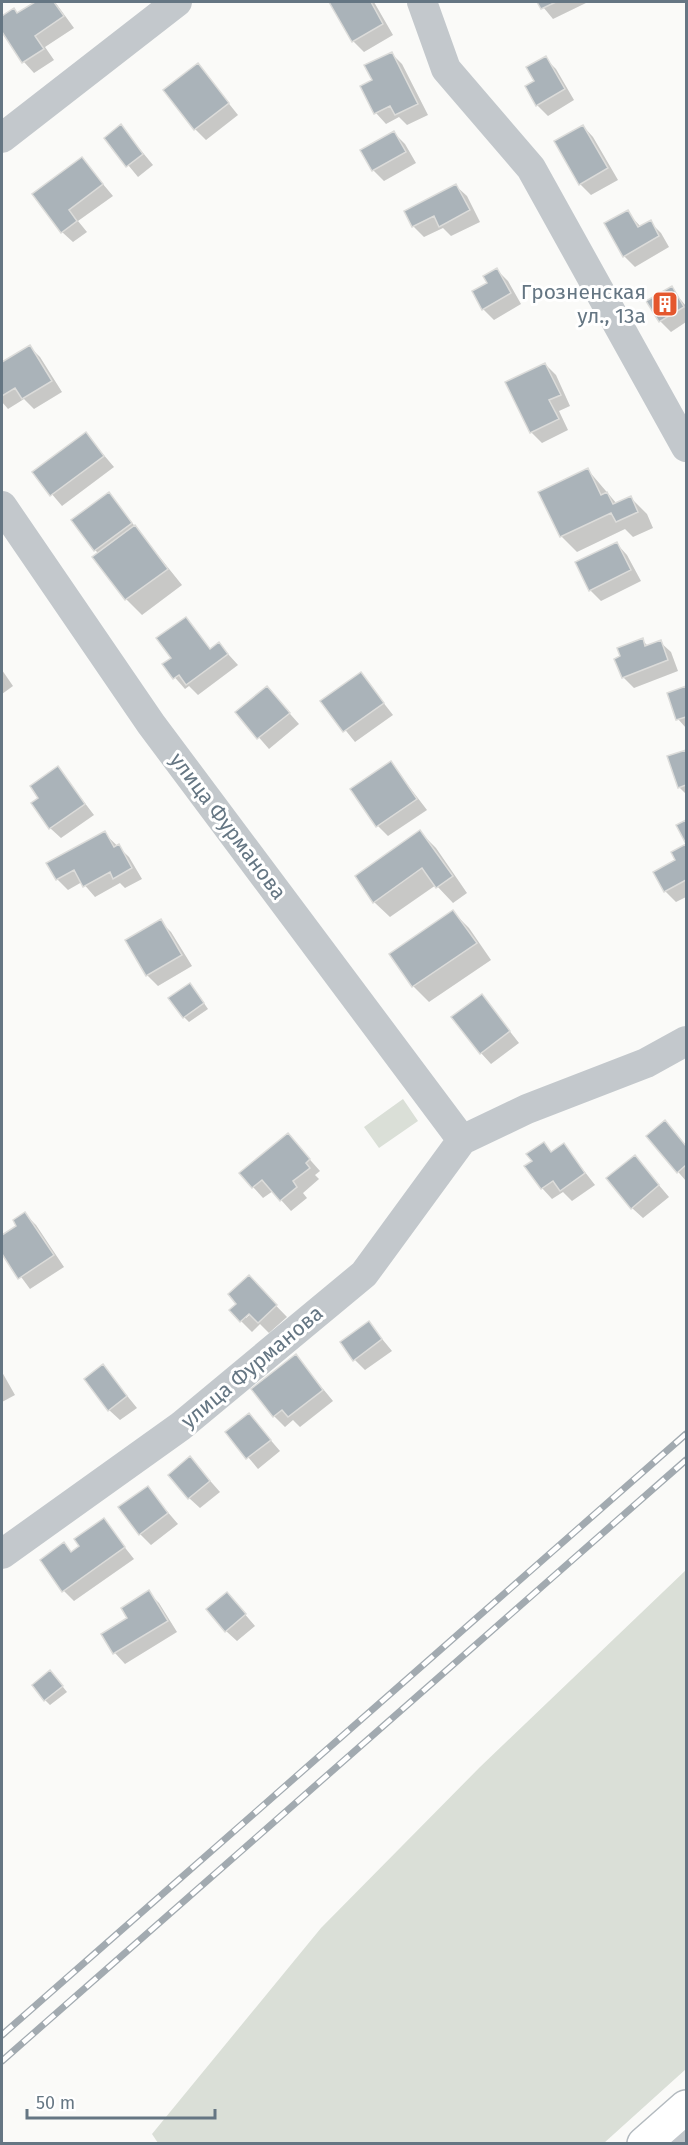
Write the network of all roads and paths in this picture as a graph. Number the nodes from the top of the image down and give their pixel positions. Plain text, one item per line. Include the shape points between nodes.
1 (177, 2) edge
2 (422, 2) edge
3 (2, 138) edge
4 (687, 447) edge
5 (2, 506) edge
6 (687, 1041) edge
7 (462, 1140) junction
8 (2, 1554) edge

1 - 3 street
2 - 4 street via 446,69 531,168
5 - 7 street, улица Фурманова via 151,724
6 - 7 street, улица Фурманова via 646,1063 527,1109
7 - 8 street, улица Фурманова via 364,1274 181,1426

